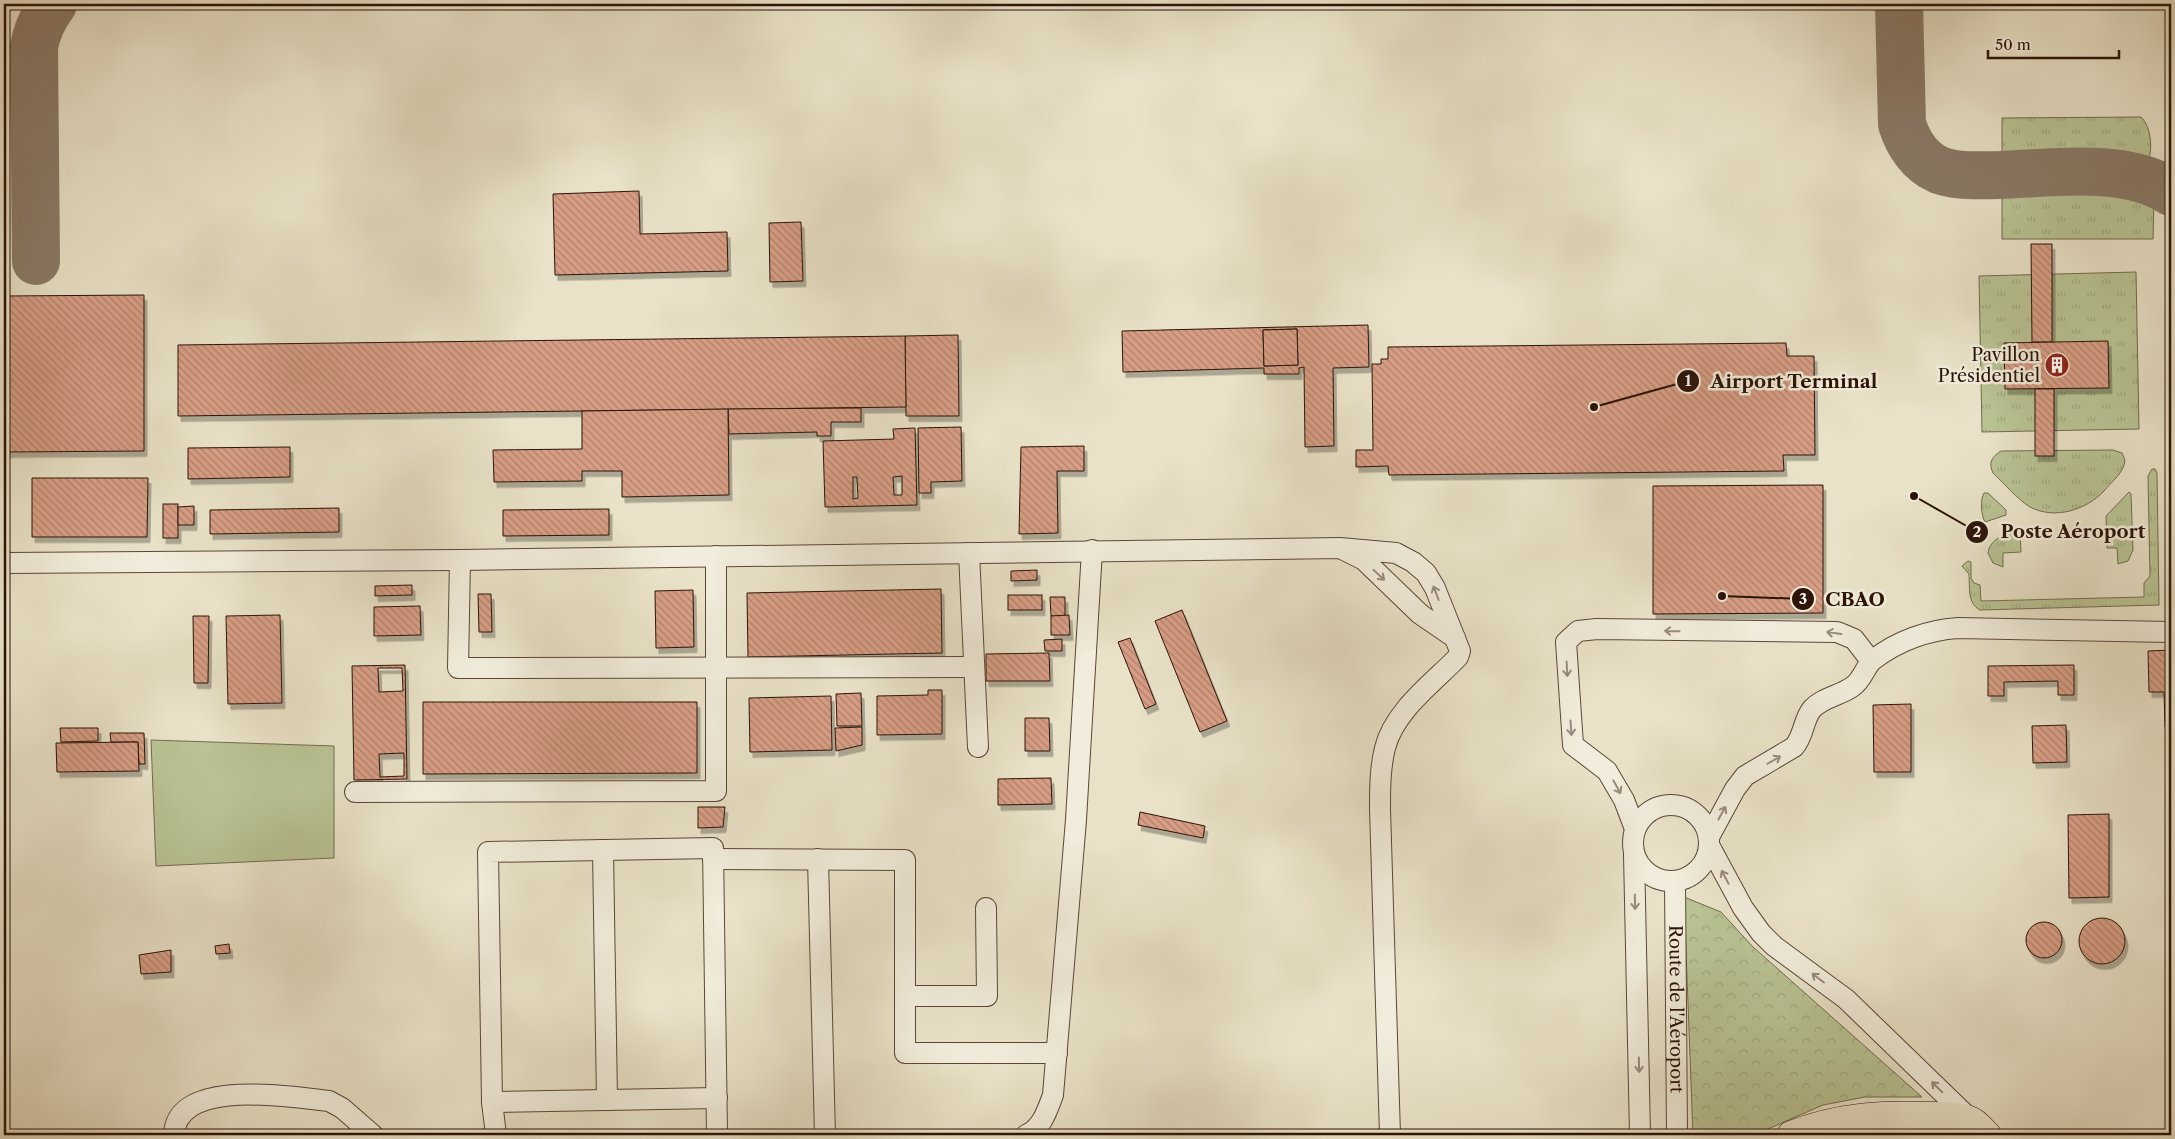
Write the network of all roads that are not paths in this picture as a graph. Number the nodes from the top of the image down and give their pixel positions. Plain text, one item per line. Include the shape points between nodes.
1 (1340, 548) junction
2 (1092, 550) junction
3 (969, 553) junction
4 (716, 556) junction
5 (460, 560) junction
6 (4, 563) edge
7 (2171, 632) edge
8 (1455, 638) junction
9 (1871, 661) junction
10 (974, 667) junction
11 (716, 668) junction
12 (978, 747) dead end
13 (355, 792) dead end
14 (1635, 829) junction
15 (1709, 841) junction
16 (603, 850) junction
17 (1634, 854) junction
18 (713, 859) junction
19 (818, 859) junction
20 (1676, 881) junction
21 (986, 908) dead end
22 (905, 996) junction
23 (1057, 1053) junction
24 (716, 1098) junction
25 (607, 1100) junction
26 (492, 1102) junction
27 (1972, 1131) edge
28 (174, 1135) edge
29 (373, 1135) edge
30 (496, 1135) edge
31 (717, 1135) edge
32 (825, 1135) edge
33 (1026, 1135) edge
34 (1390, 1135) edge
35 (1640, 1135) edge
36 (1676, 1135) edge
37 (1791, 1135) edge

1 - 2 street
1 -> 8 street via 1364,560 1420,614
8 -> 1 street via 1435,588 1426,573 1413,562 1396,553
2 - 3 street
2 - 23 street via 1076,820
3 - 4 street
3 - 10 street
4 - 5 street
4 - 11 street
5 - 6 street
5 - 11 street via 458,668
7 - 9 street via 1940,629 1911,637
8 - 34 street via 1460,651 1458,657 1394,725 1385,747 1381,773
9 -> 14 street via 1854,638 1836,632 1578,631 1566,642 1573,745 1607,771 1624,800
15 -> 9 street via 1746,776 1794,747 1812,710 1829,697 1852,687 1865,674
10 - 11 street
10 - 12 street
11 - 13 street via 716,791
14 - 15 street via 1650,811 1674,804 1697,815 1705,825
14 - 17 street
15 - 20 street via 1707,856 1698,869
27 -> 15 street via 1846,999 1761,933 1743,908
16 - 18 street via 713,848
16 - 25 street
16 - 26 street via 488,852
17 - 20 street via 1650,875
17 -> 35 street
18 - 19 street
18 - 24 street
19 - 22 street via 905,860
19 - 32 street
20 - 36 street, Route de l'Aéroport
21 - 22 street via 987,996
22 - 23 street via 905,1053
23 - 33 street via 1053,1095 1046,1114 1035,1131
24 - 25 street
24 - 31 street
25 - 26 street
26 - 30 street
27 - 37 highway via 1928,1116 1863,1116 1822,1123
28 - 29 street via 177,1121 186,1108 203,1099 234,1095 329,1101

